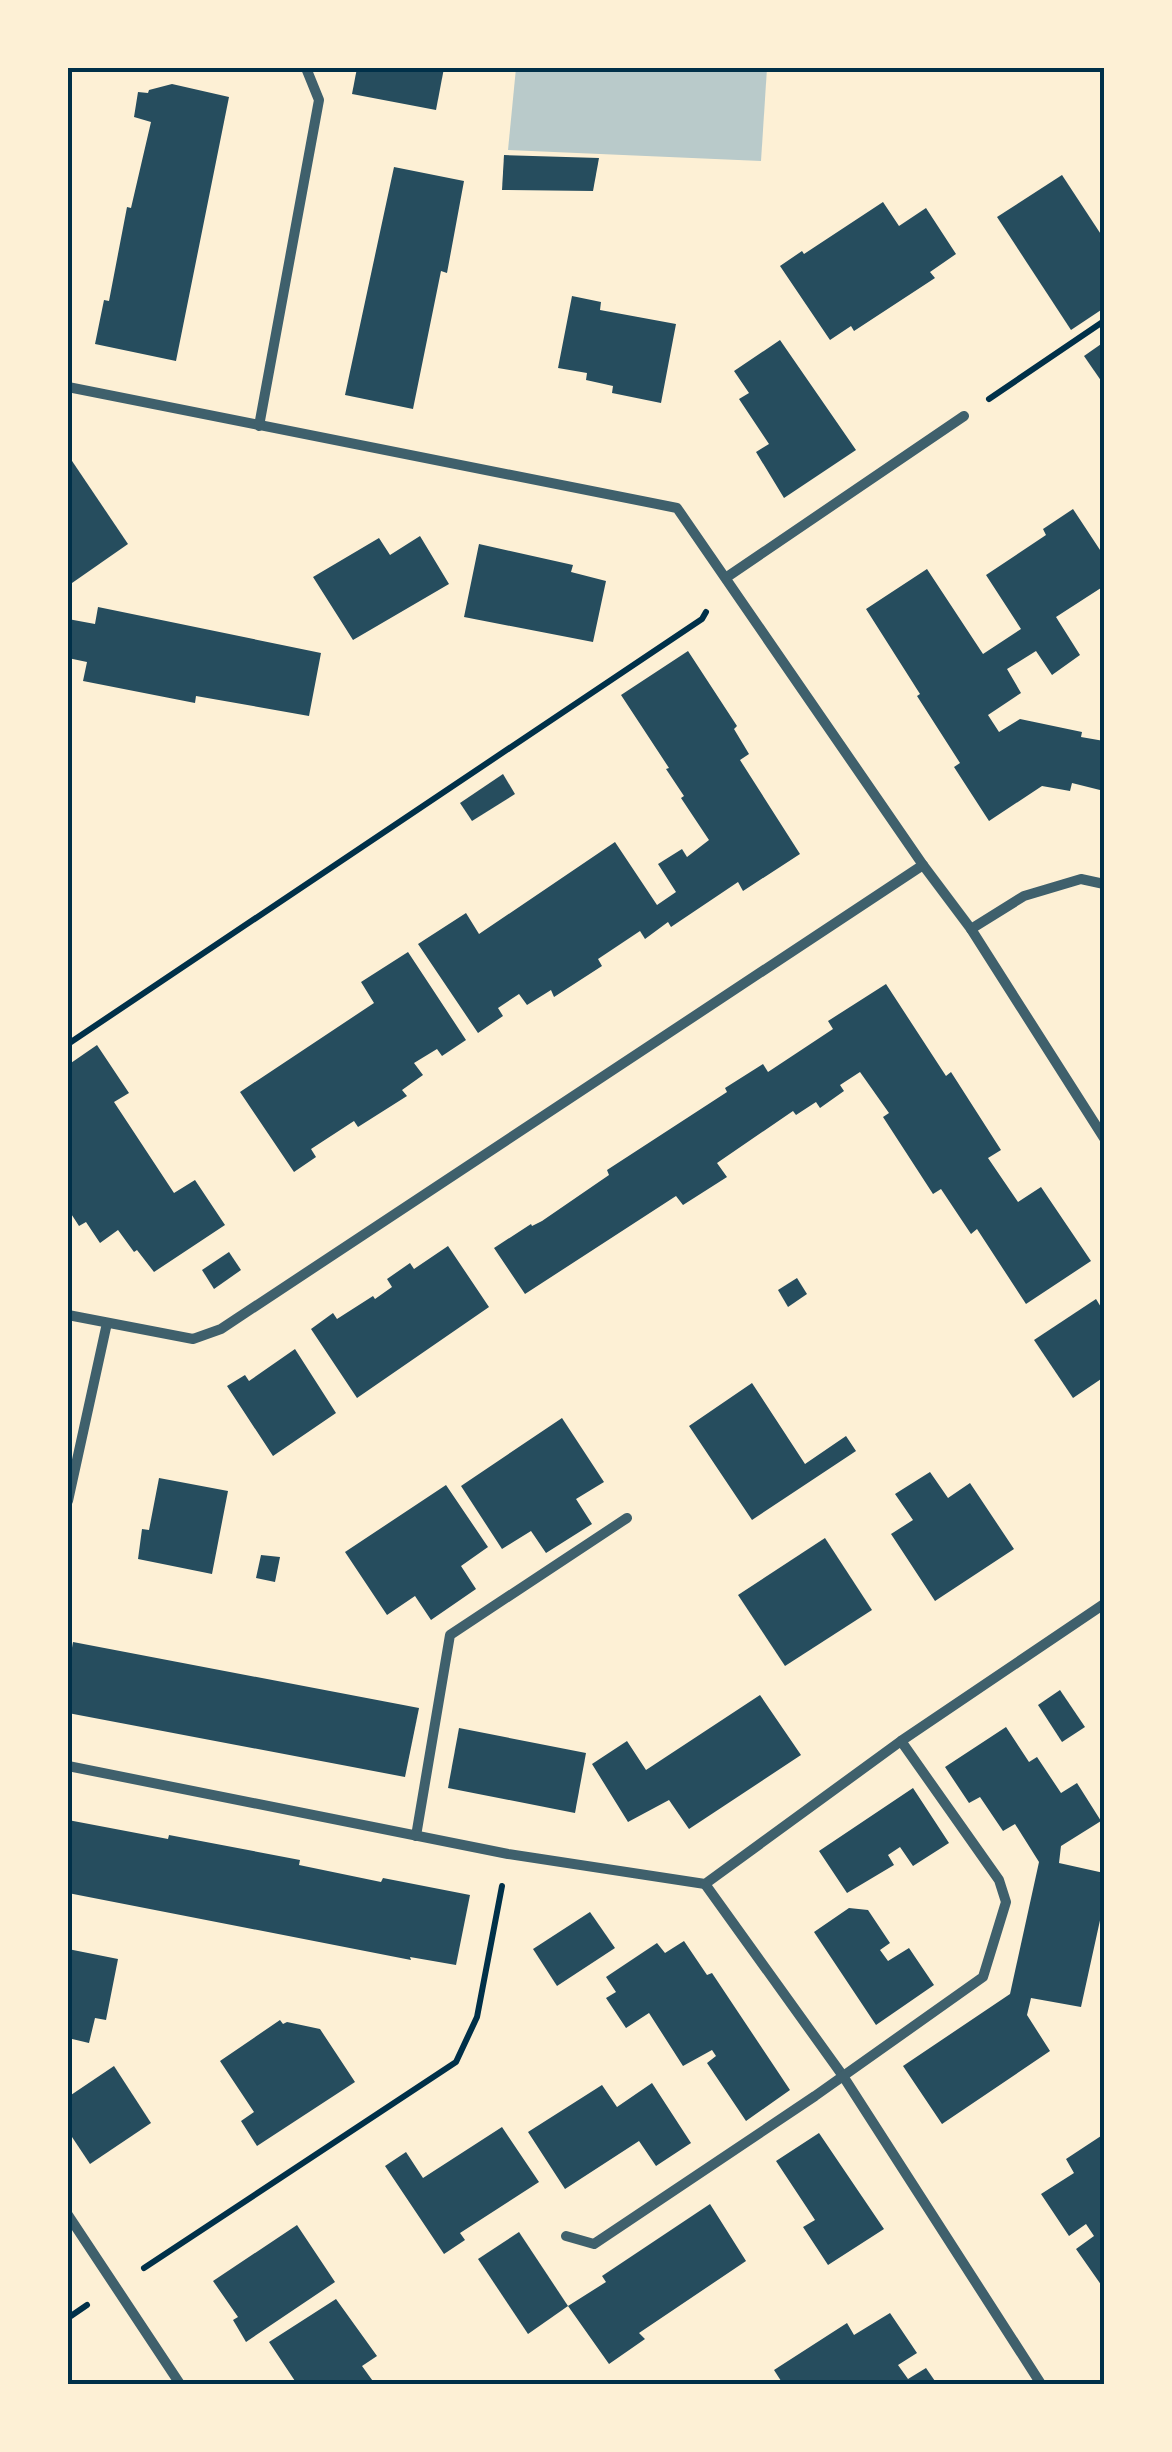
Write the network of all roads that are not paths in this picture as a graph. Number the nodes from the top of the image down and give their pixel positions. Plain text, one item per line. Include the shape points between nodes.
1 (306, 68) edge
2 (68, 387) edge
3 (964, 416) road end
4 (259, 426) junction
5 (728, 577) junction
6 (922, 864) junction
7 (1104, 884) edge
8 (971, 930) junction
9 (1104, 1138) edge
10 (68, 1315) edge
11 (106, 1324) junction
12 (71, 1461) edge
13 (68, 1501) edge
14 (627, 1518) dead end
15 (1104, 1604) edge
16 (901, 1741) junction
17 (68, 1766) edge
18 (416, 1836) junction
19 (705, 1884) junction
20 (843, 2076) junction
21 (68, 2215) edge
22 (566, 2236) dead end
23 (180, 2384) edge
24 (1042, 2384) edge

1 - 4 street via 319,100
2 - 4 street
3 - 5 street
4 - 5 street via 678,508
5 - 6 street
6 - 8 street
6 - 11 street via 221,1329 194,1339
7 - 8 street via 1081,879 1024,896
8 - 9 street
10 - 11 street
11 - 12 street
12 - 13 street
14 - 18 street via 450,1635
15 - 16 street
16 - 19 street
16 - 20 street via 1000,1880 1006,1902 983,1977
17 - 18 street
18 - 19 street
19 - 20 street
20 - 22 street via 594,2244
20 - 24 street
21 - 23 street

